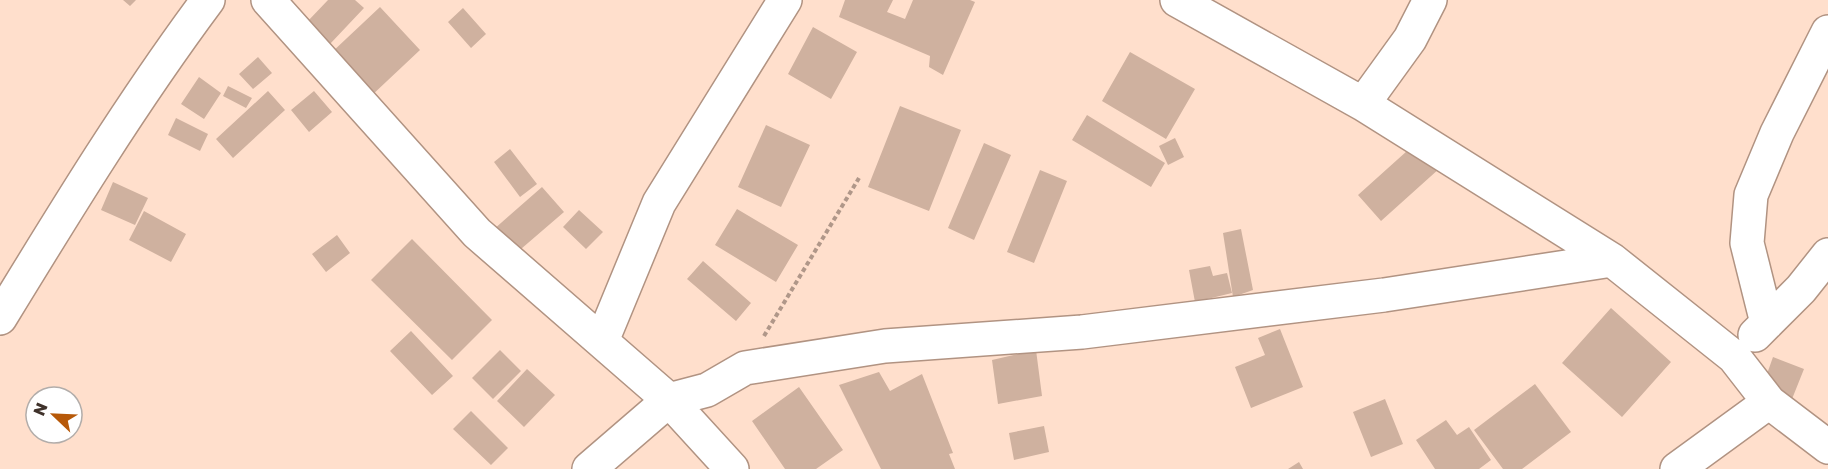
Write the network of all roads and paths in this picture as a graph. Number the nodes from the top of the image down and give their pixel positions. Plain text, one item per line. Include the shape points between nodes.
1 (208, 0) edge
2 (268, 0) edge
3 (785, 0) edge
4 (1177, 0) edge
5 (1430, 0) edge
6 (1828, 32) edge
7 (1363, 104) junction
8 (859, 178) dead end
9 (1828, 255) edge
10 (1612, 260) junction
11 (0, 318) edge
12 (1767, 322) junction
13 (602, 341) junction
14 (1734, 357) junction
15 (745, 368) junction
16 (669, 400) junction
17 (1768, 402) junction
18 (1828, 447) edge
19 (589, 469) edge
20 (732, 469) edge
21 (1677, 469) edge

1 - 11 street via 108,144
2 - 13 street via 477,233
3 - 13 street via 658,203
4 - 7 street
5 - 7 street via 1410,39
6 - 12 street via 1751,195 1747,243
7 - 10 street
8 - 15 path
9 - 12 street
10 - 14 street
10 - 15 street via 1384,295 1105,329 885,346
12 - 14 street
13 - 16 street
14 - 17 street
15 - 16 street via 707,390
16 - 19 street
16 - 20 street
17 - 18 street
17 - 21 street

